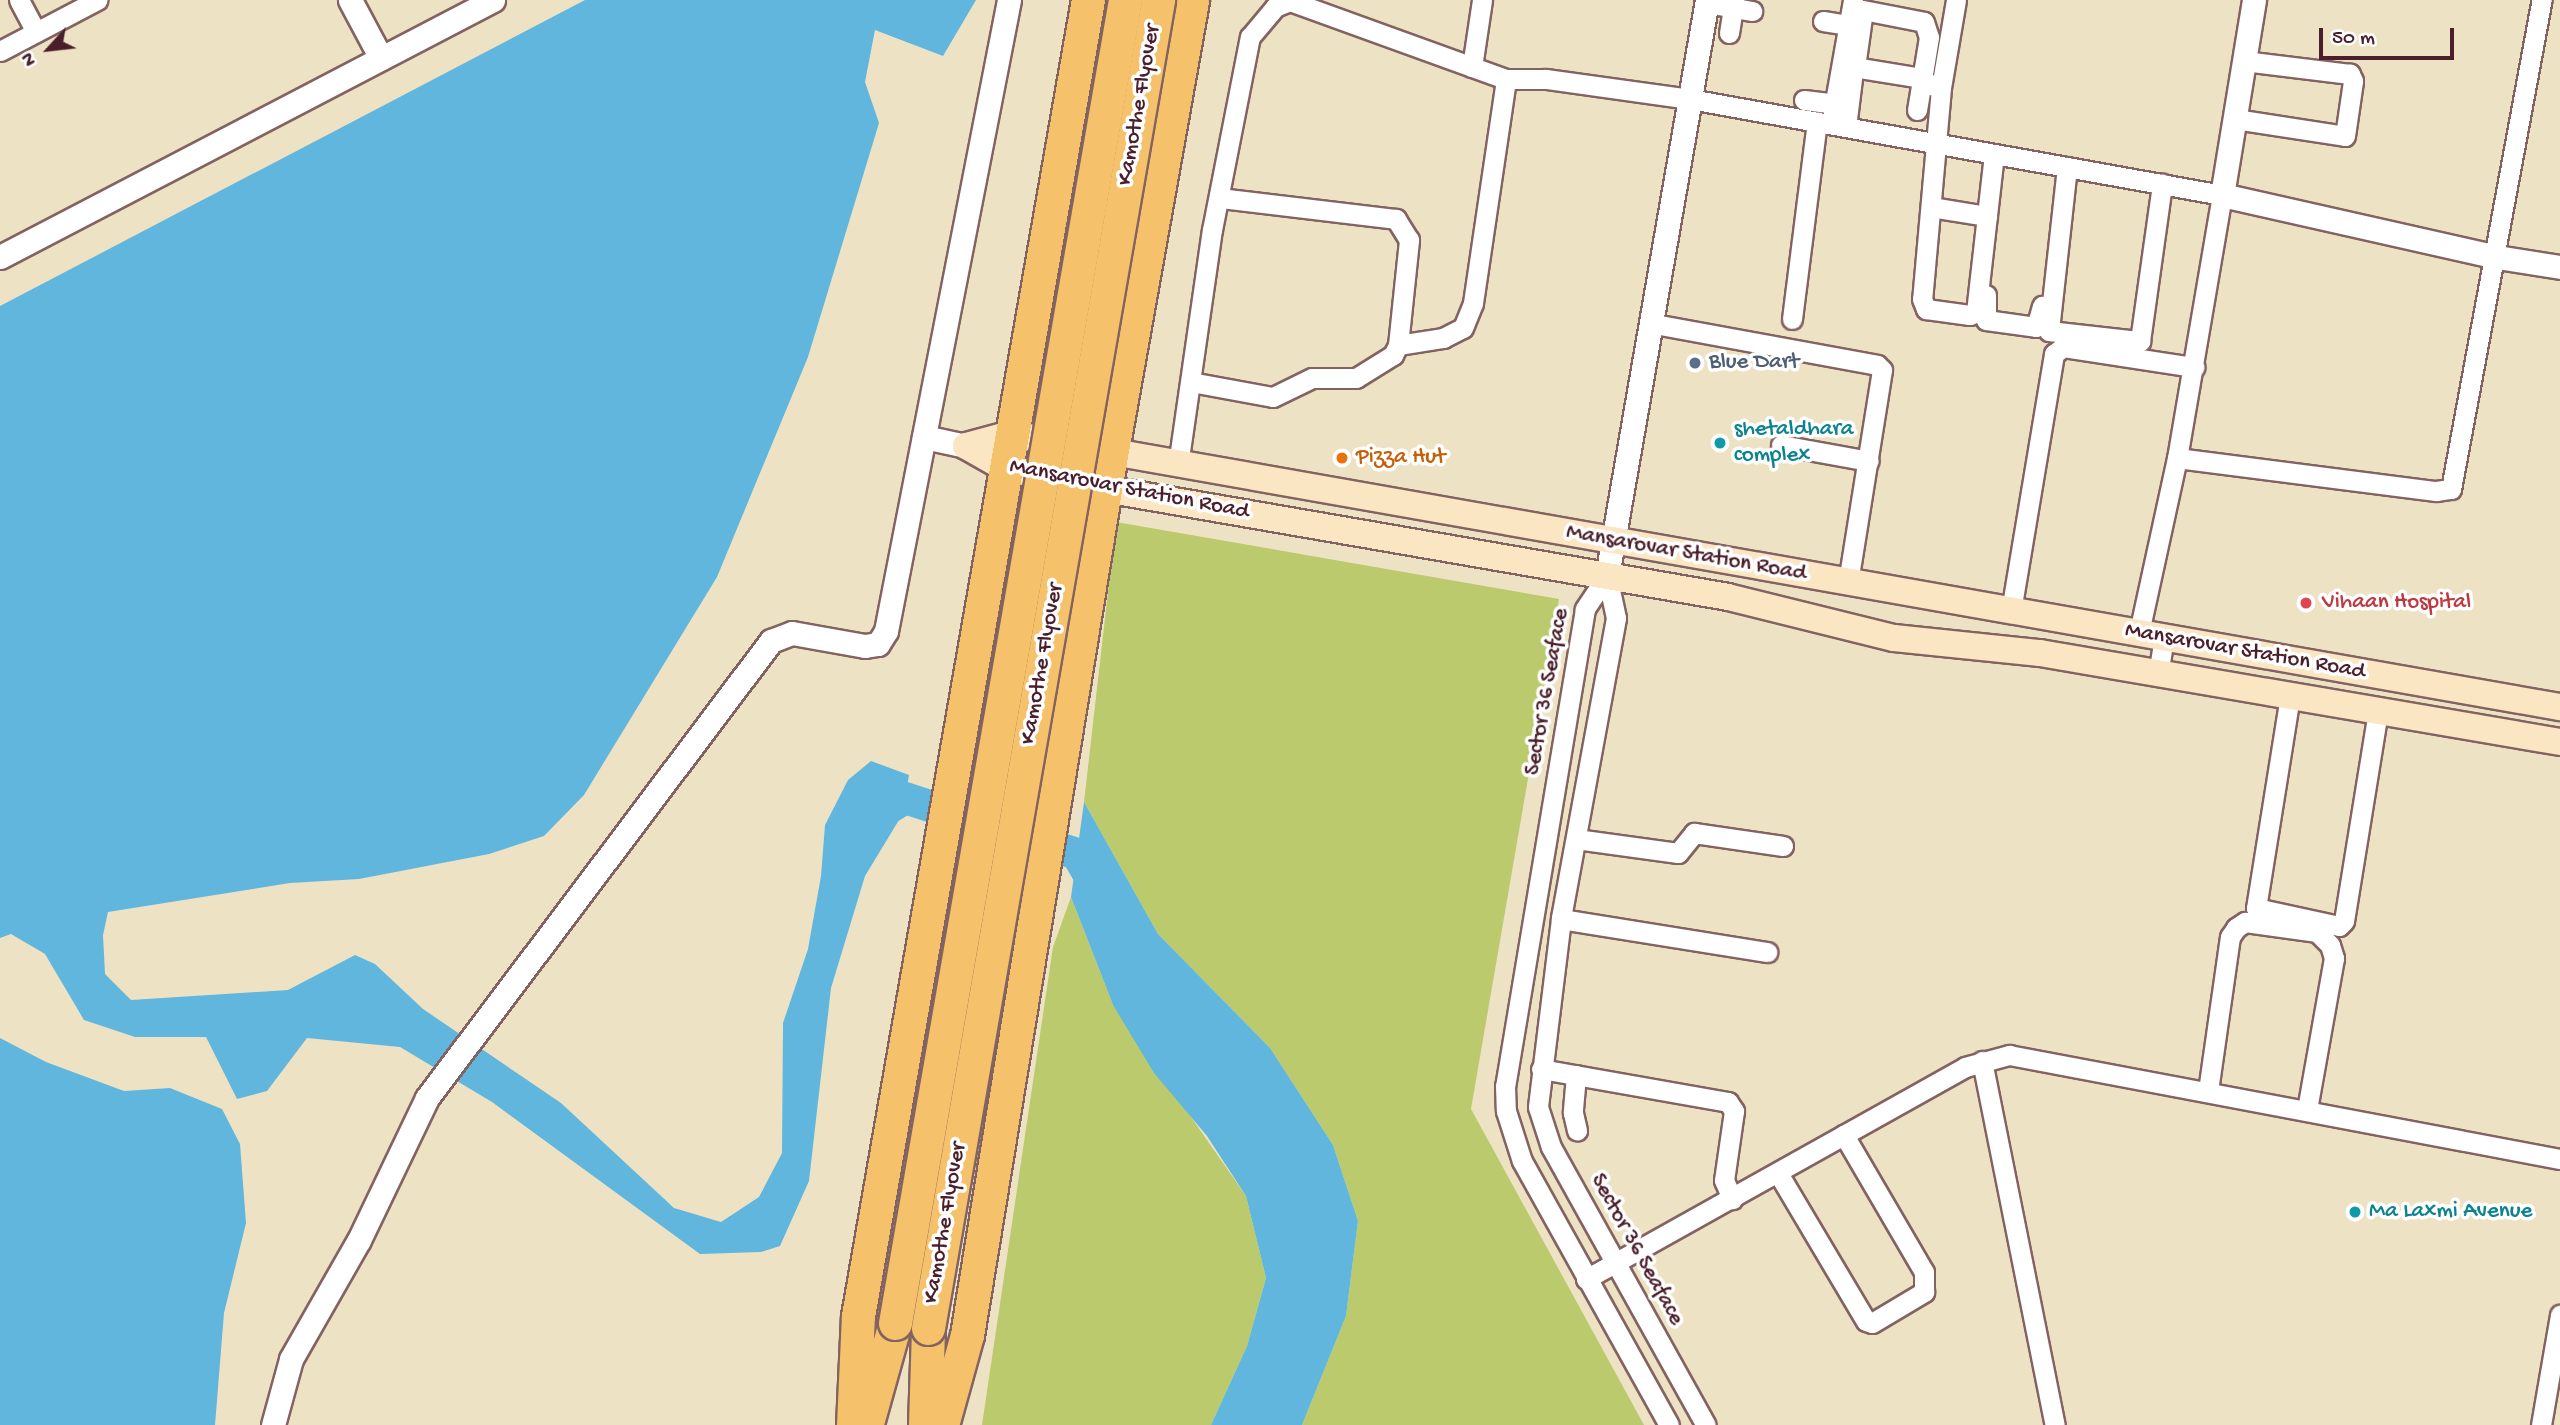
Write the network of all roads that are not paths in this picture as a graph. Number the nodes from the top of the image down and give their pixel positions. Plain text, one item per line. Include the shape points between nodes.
1 (19, 0) edge
2 (97, 0) edge
3 (350, 0) edge
4 (493, 0) edge
5 (1009, 0) edge
6 (1088, 0) edge
7 (1125, 0) edge
8 (1158, 0) edge
9 (1192, 0) edge
10 (1290, 0) edge
11 (1482, 0) edge
12 (1853, 0) edge
13 (1956, 0) edge
14 (2254, 0) edge
15 (2542, 0) edge
16 (1707, 1) edge
17 (1740, 6) edge
18 (67, 7) edge
19 (1823, 21) dead end
20 (1849, 26) junction
21 (36, 32) junction
22 (1729, 33) dead end
23 (0, 51) edge
24 (381, 58) junction
25 (1856, 60) dead end
26 (2244, 61) junction
27 (1472, 67) junction
28 (1922, 78) junction
29 (1506, 79) junction
30 (1942, 83) junction
31 (1689, 99) junction
32 (1804, 100) dead end
33 (1835, 104) junction
34 (1917, 110) dead end
35 (2235, 119) junction
36 (1832, 124) junction
37 (1936, 143) junction
38 (1999, 154) junction
39 (2065, 167) junction
40 (2162, 184) junction
41 (2222, 195) junction
42 (1220, 198) junction
43 (1931, 207) junction
44 (1987, 216) junction
45 (0, 257) edge
46 (2497, 257) junction
47 (2560, 267) edge
48 (1792, 318) dead end
49 (1649, 323) junction
50 (1398, 345) junction
51 (2194, 367) junction
52 (1191, 382) junction
53 (1011, 434) junction
54 (924, 437) junction
55 (1781, 445) dead end
56 (966, 446) junction
57 (1111, 453) junction
58 (2177, 458) junction
59 (1869, 461) junction
60 (1178, 465) junction
61 (1005, 467) junction
62 (1105, 489) junction
63 (1612, 541) junction
64 (1607, 576) junction
65 (1848, 583) junction
66 (2011, 611) junction
67 (2151, 635) junction
68 (2158, 675) junction
69 (2290, 696) junction
70 (2560, 707) edge
71 (2378, 710) junction
72 (2560, 742) edge
73 (1576, 839) junction
74 (1783, 846) dead end
75 (1562, 919) junction
76 (1766, 952) dead end
77 (1982, 1061) junction
78 (1541, 1069) junction
79 (1576, 1075) junction
80 (2208, 1091) junction
81 (2307, 1110) junction
82 (1577, 1132) dead end
83 (1844, 1135) junction
84 (2560, 1159) edge
85 (1773, 1175) junction
86 (1732, 1199) junction
87 (1615, 1264) junction
88 (1586, 1279) junction
89 (2560, 1315) edge
90 (1852, 1319) dead end
91 (2555, 1372) edge
92 (273, 1425) edge
93 (853, 1425) edge
94 (867, 1425) edge
95 (925, 1425) edge
96 (942, 1425) edge
97 (1669, 1425) edge
98 (1706, 1425) edge
99 (2055, 1425) edge
100 (2541, 1425) edge

1 - 21 street
2 - 18 street
3 - 24 street
4 - 24 street
5 - 54 street
6 - 53 highway
7 - 94 highway, Kamothe Flyover, bridge via 895,1323
8 - 95 highway, Kamothe Flyover, bridge via 928,1328
9 - 57 highway
10 - 27 street
10 - 42 street via 1275,7 1250,37
11 - 27 street
12 - 20 street
13 - 30 street
14 - 26 street
15 - 46 street
16 - 17 street
16 - 31 street
17 - 22 street
18 - 21 street
19 - 20 street
20 - 33 street
21 - 23 street
24 - 45 street
25 - 28 street via 1863,10 1921,19 1929,37
26 - 35 street
26 - 35 street via 2350,74 2345,136
27 - 29 street
28 - 30 street via 1927,85
28 - 34 street
28 - 36 street via 1860,68 1853,71
29 - 31 street via 1546,79
29 - 50 street via 1473,303 1462,328 1443,338
30 - 37 street
31 - 36 street
31 - 49 street
32 - 33 street
33 - 36 street
35 - 41 street
36 - 37 street
36 - 48 street
37 - 38 street
37 - 43 street
38 - 39 street
38 - 39 street via 1986,320 2039,325
38 - 44 street
39 - 40 street
39 - 40 street via 2049,331 2140,341
40 - 41 street
41 - 46 street
41 - 51 street
42 - 50 street via 1396,219 1409,240
42 - 52 street
43 - 44 street
43 - 44 street via 1922,299 1926,309 1976,312
46 - 47 street
46 - 58 street via 2451,489 2437,491
49 - 59 street via 1877,366 1884,378
49 - 63 street
50 - 52 street via 1393,355 1356,378 1312,378 1273,397
51 - 58 street
51 - 66 street via 2063,347 2054,355
52 - 60 street
53 - 56 main road, Mansarovar Station Road
53 - 57 main road, Mansarovar Station Road
53 - 61 highway
54 - 56 street
54 - 92 street via 886,631 878,644 865,646 792,633 771,641 427,1098 359,1240 291,1359
55 - 59 street
56 - 61 main road, Mansarovar Station Road
57 - 60 main road, Mansarovar Station Road
57 - 62 highway
58 - 67 street
59 - 65 street
60 - 63 main road, Mansarovar Station Road
61 - 62 main road, Mansarovar Station Road
61 - 93 highway via 858,1316
62 - 64 main road, Mansarovar Station Road
62 - 96 highway via 967,1335
63 - 64 street
63 - 65 main road, Mansarovar Station Road
64 - 68 main road, Mansarovar Station Road via 1728,597 1894,638 2040,653
64 - 73 street, Sector 36 Seaface via 1616,618
64 - 88 street, Sector 36 Seaface via 1585,609 1506,1086 1511,1134
65 - 66 main road, Mansarovar Station Road
66 - 67 main road, Mansarovar Station Road
67 - 68 street
67 - 70 main road, Mansarovar Station Road
68 - 69 main road, Mansarovar Station Road
69 - 71 main road, Mansarovar Station Road
69 - 71 street via 2256,908 2339,926 2344,921
71 - 72 main road, Mansarovar Station Road
73 - 74 street via 1678,853 1694,833
73 - 75 street, Sector 36 Seaface
75 - 76 street
75 - 78 street, Sector 36 Seaface
77 - 80 street via 2009,1055 2042,1059
77 - 83 street
77 - 99 street
78 - 79 street
78 - 87 street, Sector 36 Seaface via 1541,1124
79 - 82 street via 1573,1113
79 - 86 street via 1728,1102 1734,1111 1724,1180
80 - 81 street
80 - 81 street via 2230,937 2236,928 2245,922 2317,932 2330,945 2334,958
81 - 84 street
83 - 85 street
83 - 85 street via 1924,1272 1924,1292 1872,1323 1866,1321
85 - 86 street
85 - 90 street
86 - 87 street
87 - 88 street
87 - 98 street, Sector 36 Seaface
88 - 97 street, Sector 36 Seaface
89 - 91 street
91 - 100 street

